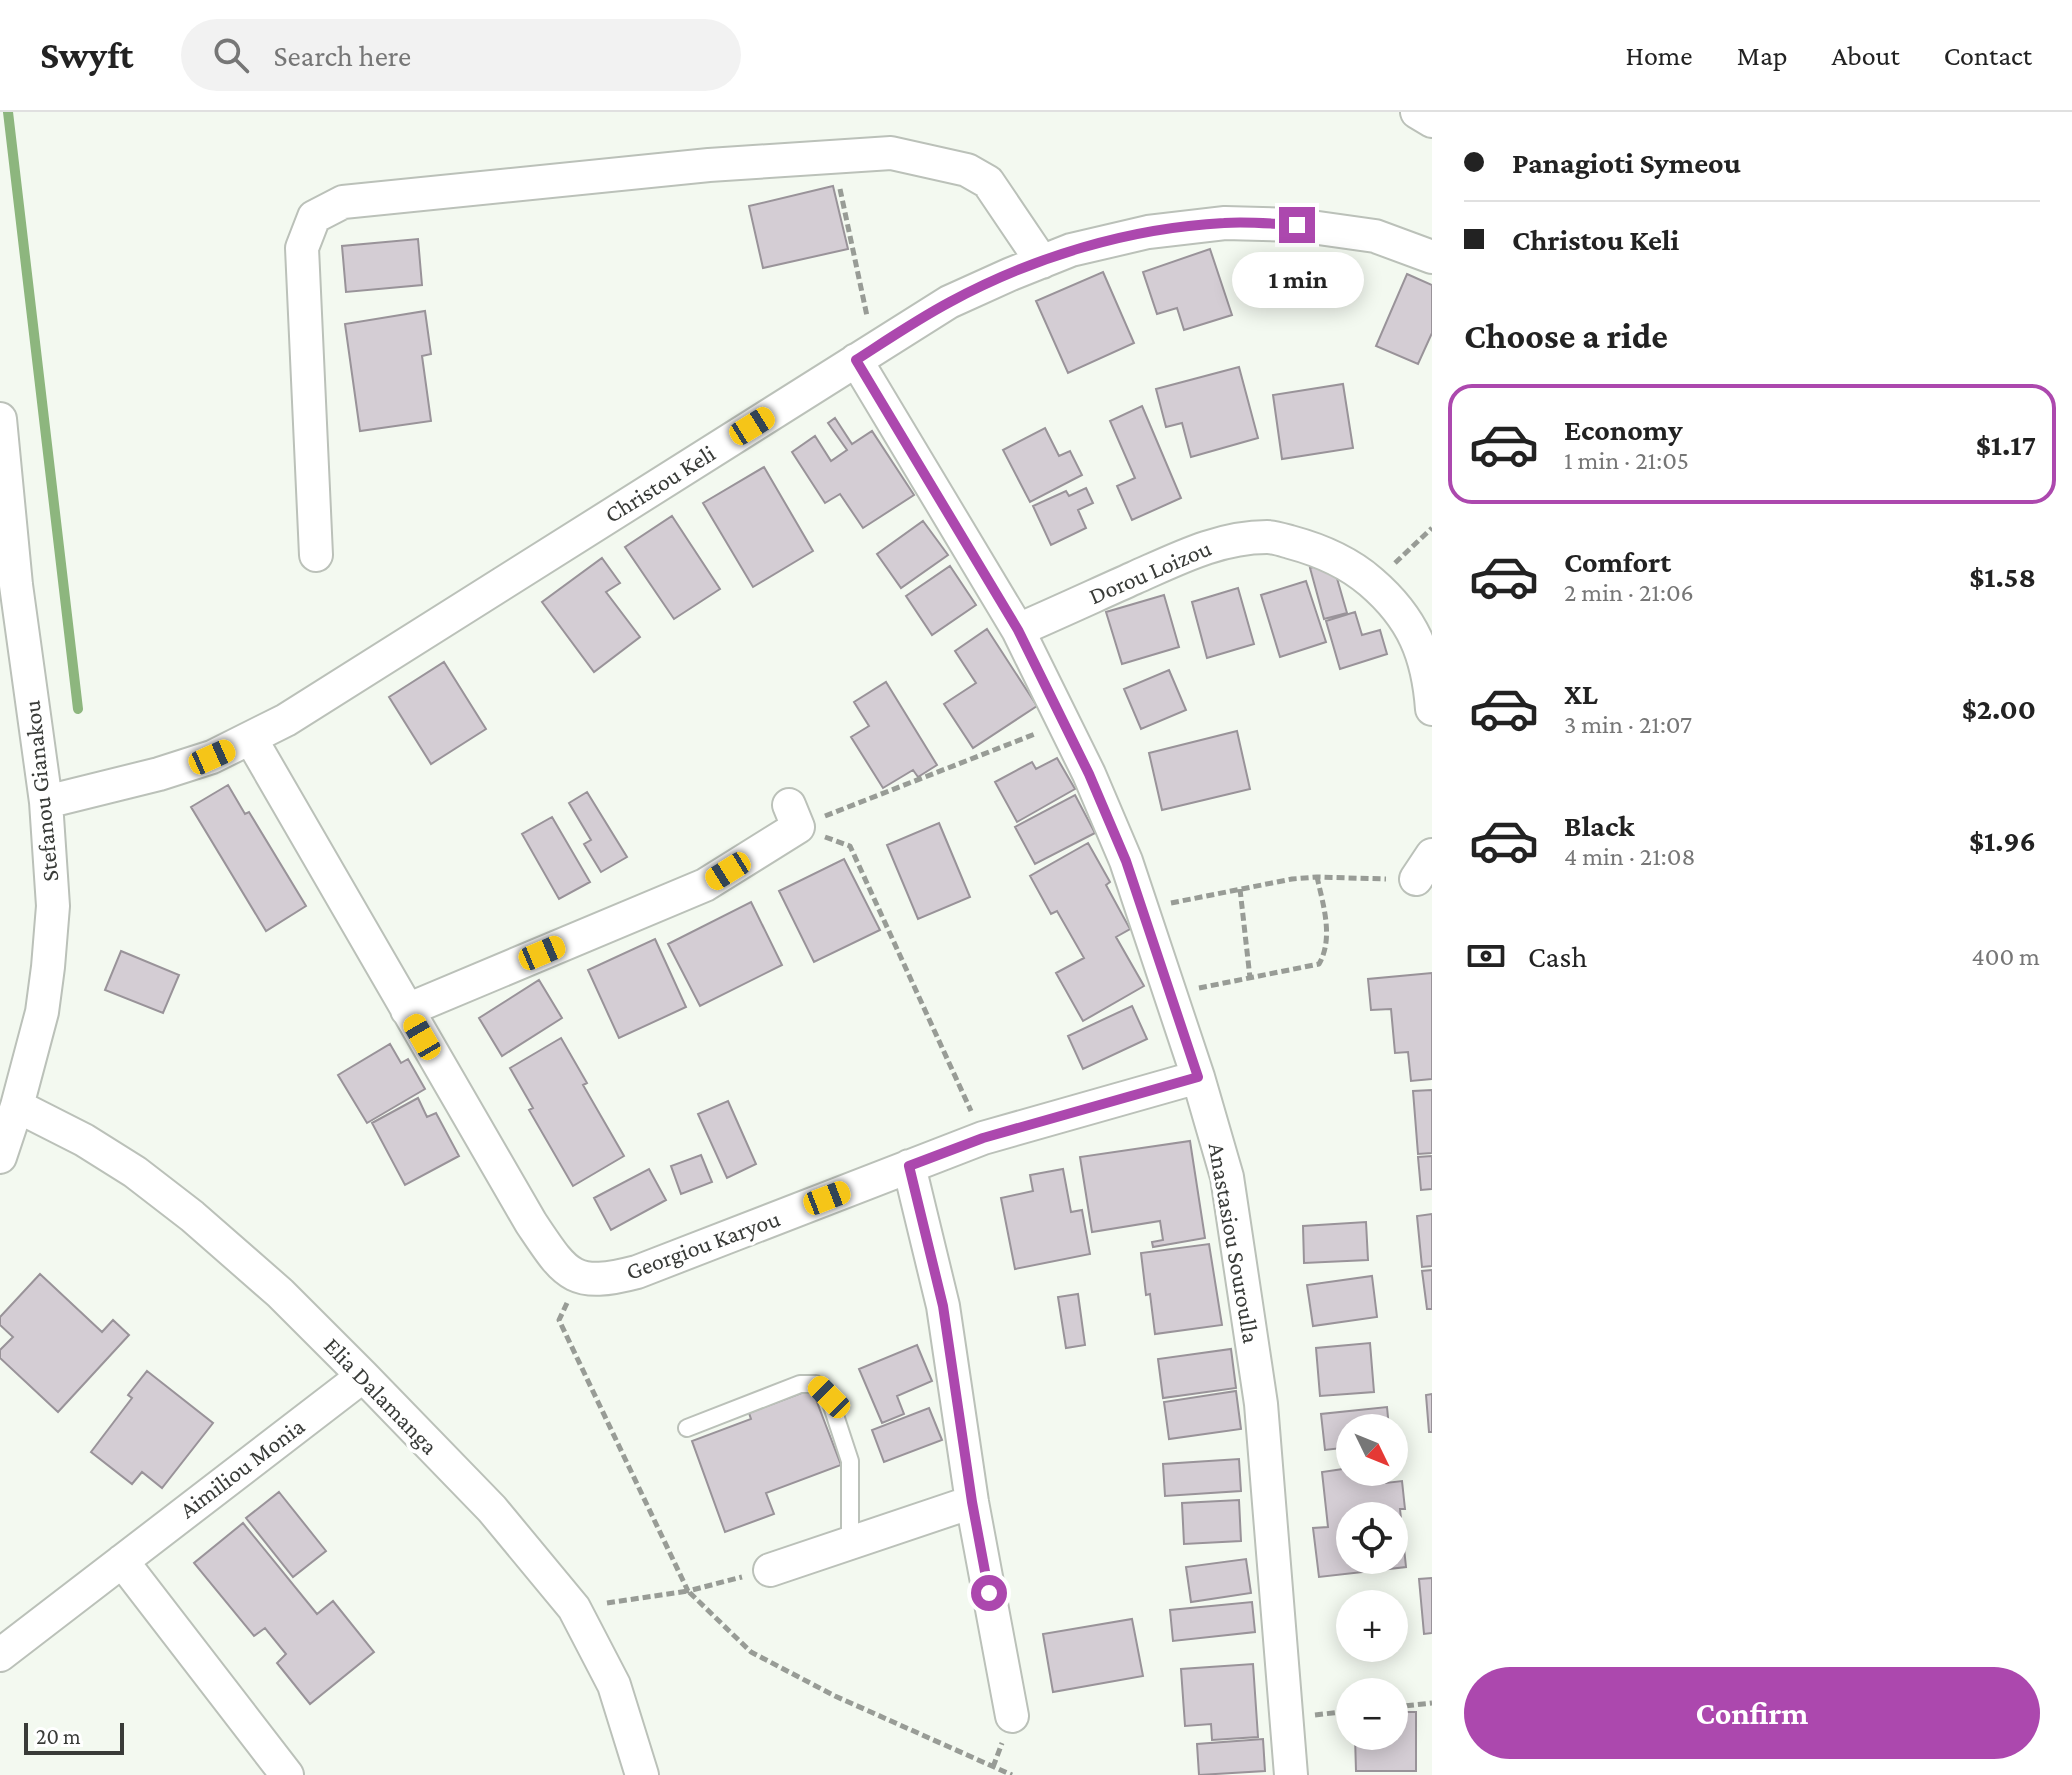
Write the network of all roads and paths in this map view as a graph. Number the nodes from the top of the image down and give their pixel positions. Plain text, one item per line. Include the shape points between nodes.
1 (1417, 112) edge
2 (1432, 121) edge
3 (834, 157) junction
4 (1432, 257) edge
5 (1042, 262) junction
6 (865, 354) junction
7 (0, 419) edge
8 (1432, 528) edge
9 (316, 555) dead end
10 (1373, 583) junction
11 (8, 586) edge
12 (1018, 630) junction
13 (1432, 709) edge
14 (1064, 723) junction
15 (251, 739) junction
16 (46, 802) junction
17 (793, 816) junction
18 (1424, 867) edge
19 (1317, 877) junction
20 (1240, 889) junction
21 (1142, 909) junction
22 (1250, 978) junction
23 (1171, 994) junction
24 (407, 1010) junction
25 (1198, 1077) junction
26 (17, 1106) junction
27 (983, 1138) junction
28 (0, 1157) edge
29 (909, 1166) junction
30 (580, 1277) junction
31 (363, 1376) junction
32 (687, 1428) dead end
33 (972, 1502) junction
34 (850, 1543) junction
35 (122, 1561) junction
36 (770, 1570) joint
37 (688, 1591) junction
38 (574, 1608) junction
39 (0, 1655) edge
40 (1432, 1703) edge
41 (1408, 1706) edge
42 (1012, 1716) dead end
43 (287, 1775) edge
44 (642, 1775) edge
45 (1012, 1775) edge
46 (1291, 1775) edge

1 - 2 street
3 - 5 street via 891,153 967,170 988,182
3 - 6 path
3 - 9 street via 343,202 314,217 302,248
4 - 5 street, Christou Keli via 1375,236 1297,225 1225,223 1148,232
5 - 6 street, Christou Keli via 949,302
6 - 12 street, Anastasiou Souroulla
6 - 15 street, Christou Keli
7 - 11 street, Stefanou Gianakou
8 - 10 path
10 - 12 street, Dorou Loizou via 1319,550 1269,537 1222,542
10 - 13 street, Dorou Loizou via 1419,644
11 - 16 street, Stefanou Gianakou
12 - 14 street, Anastasiou Souroulla
14 - 17 path
14 - 21 street, Anastasiou Souroulla
15 - 16 street, Christou Keli via 159,774
15 - 24 street
16 - 26 street, Stefanou Gianakou via 53,906 48,967
17 - 24 street via 705,885
17 - 27 path via 850,846
18 - 19 path
19 - 20 path
19 - 22 path via 1326,918 1326,953 1319,964
20 - 21 path
20 - 22 path
21 - 23 street, Anastasiou Souroulla
22 - 23 path
23 - 25 street, Anastasiou Souroulla
24 - 30 street via 531,1223 562,1266
25 - 27 street, Georgiou Karyou
25 - 46 street, Anastasiou Souroulla via 1227,1177 1261,1404
26 - 28 street, Stefanou Gianakou
26 - 31 street, Elia Dalamanga via 84,1140 192,1216
27 - 29 street, Georgiou Karyou
29 - 30 street, Georgiou Karyou via 637,1272 610,1279
29 - 33 street via 943,1306
30 - 37 path via 559,1320
31 - 35 street, Aimiliou Monia
31 - 38 street, Elia Dalamanga via 492,1509
32 - 34 lane via 800,1384 816,1384 829,1397 850,1461
33 - 34 street
33 - 42 street
34 - 36 street
35 - 39 street, Aimiliou Monia
35 - 43 street
36 - 37 path
37 - 38 path
37 - 45 path via 751,1652
38 - 44 street, Elia Dalamanga via 614,1685
40 - 41 path

